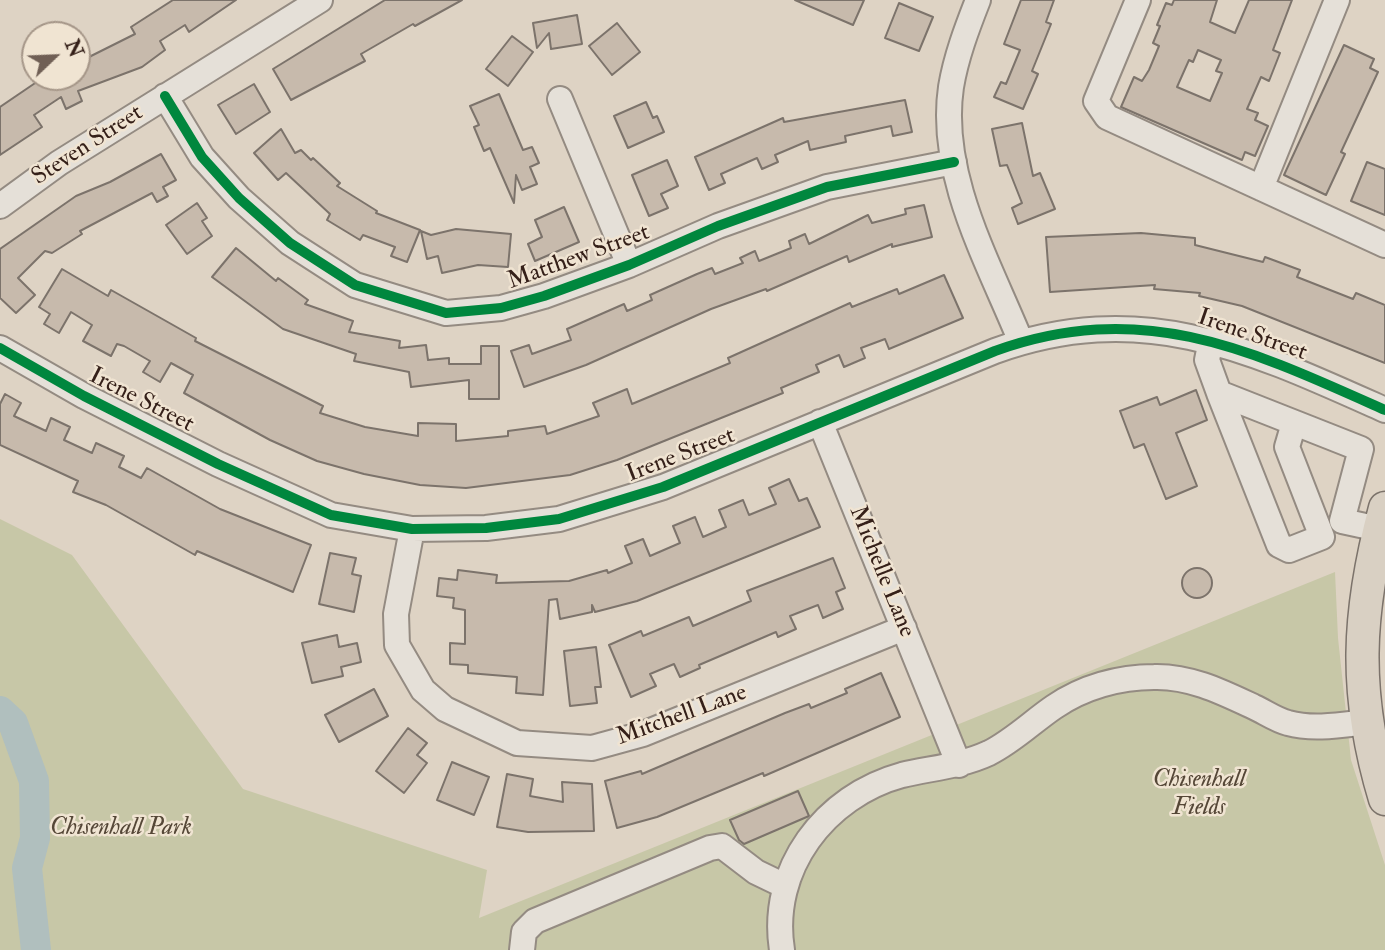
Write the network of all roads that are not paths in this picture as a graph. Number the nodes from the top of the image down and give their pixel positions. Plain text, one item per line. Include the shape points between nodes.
1 (320, 0) edge
2 (978, 0) edge
3 (1138, 0) edge
4 (1336, 0) edge
5 (165, 96) junction
6 (560, 99) dead end
7 (954, 162) junction
8 (1261, 188) junction
9 (0, 206) edge
10 (1385, 245) edge
11 (629, 265) junction
12 (1211, 340) junction
13 (1021, 342) junction
14 (0, 348) edge
15 (1219, 393) junction
16 (1385, 410) edge
17 (820, 422) junction
18 (1294, 423) junction
19 (1382, 518) edge
20 (1342, 521) junction
21 (412, 530) junction
22 (1322, 537) junction
23 (904, 628) junction
24 (1367, 722) junction
25 (959, 765) junction
26 (1385, 799) edge
27 (785, 886) junction
28 (522, 950) edge
29 (782, 950) edge

1 - 5 street, Steven Street
2 - 7 street via 951,88
3 - 8 street via 1096,101 1107,117
4 - 8 street
5 - 9 street, Steven Street
5 - 11 street, Matthew Street via 202,157 239,198 290,243 355,285 446,313 501,308
6 - 11 street
7 - 11 street, Matthew Street via 827,187 718,226
7 - 13 street via 965,205
8 - 10 street
12 - 13 street, Irene Street via 1124,328
12 - 15 street via 1207,360
12 - 16 street, Irene Street
13 - 17 street, Irene Street
14 - 21 street, Irene Street via 218,464 331,514
15 - 18 street
15 - 22 street via 1279,545 1289,550
17 - 21 street, Irene Street via 663,487 559,519 486,528
17 - 23 street, Michelle Lane
18 - 20 street via 1361,449
18 - 22 street via 1287,447
19 - 20 street
19 - 24 main road via 1366,594 1360,653
20 - 22 street
21 - 23 street, Mitchell Lane via 396,614 397,645 423,690 446,709 517,743 592,748 643,734
23 - 25 street, Michelle Lane
24 - 25 street via 1320,727 1287,723 1196,682 1154,676 1111,681 1085,690 990,753
24 - 26 main road
25 - 27 street via 901,776 853,796 817,827
27 - 28 street via 756,872 722,846 710,848 534,921 524,932
27 - 29 street via 780,917

